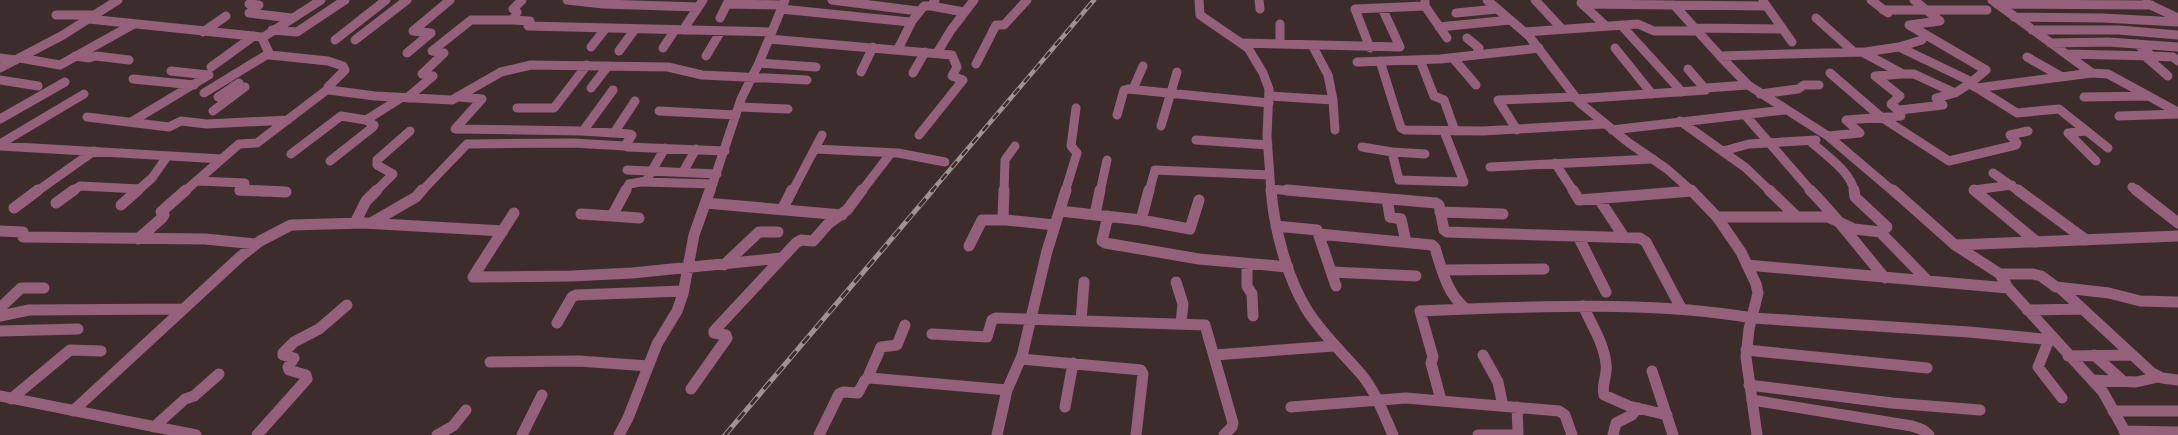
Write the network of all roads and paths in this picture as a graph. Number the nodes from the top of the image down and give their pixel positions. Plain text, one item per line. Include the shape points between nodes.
1 (118, 0) edge
2 (321, 0) edge
3 (345, 0) edge
4 (386, 0) edge
5 (407, 0) edge
6 (450, 0) edge
7 (522, 0) edge
8 (567, 0) edge
9 (832, 0) edge
10 (974, 0) edge
11 (1024, 0) edge
12 (1199, 0) edge
13 (1259, 0) edge
14 (1360, 0) edge
15 (1406, 0) edge
16 (1487, 0) edge
17 (1534, 0) edge
18 (1871, 0) edge
19 (1914, 0) edge
20 (2141, 0) edge
21 (624, 2) edge
22 (728, 2) edge
23 (1580, 2) edge
24 (1614, 2) edge
25 (1695, 2) edge
26 (1994, 2) edge
27 (701, 3) edge
28 (933, 3) edge
29 (1426, 3) edge
30 (1743, 3) edge
31 (1764, 3) edge
32 (248, 4) dead end
33 (1674, 4) junction
34 (783, 5) edge
35 (2086, 5) junction
36 (2151, 5) junction
37 (878, 7) junction
38 (1412, 7) junction
39 (1364, 8) junction
40 (1382, 8) junction
41 (1260, 9) dead end
42 (1498, 9) junction
43 (1924, 9) junction
44 (1883, 10) junction
45 (1987, 10) dead end
46 (918, 11) junction
47 (964, 12) junction
48 (1456, 13) dead end
49 (56, 15) dead end
50 (226, 16) dead end
51 (1893, 16) dead end
52 (92, 17) junction
53 (2014, 17) junction
54 (291, 18) junction
55 (720, 18) dead end
56 (1816, 18) dead end
57 (2102, 18) junction
58 (2178, 18) edge
59 (870, 19) junction
60 (513, 20) junction
61 (1510, 20) junction
62 (910, 22) junction
63 (2178, 22) edge
64 (1280, 24) dead end
65 (132, 25) junction
66 (1621, 25) junction
67 (1606, 26) junction
68 (1440, 27) junction
69 (606, 28) junction
70 (634, 29) junction
71 (1562, 29) junction
72 (1695, 29) junction
73 (1783, 29) junction
74 (272, 30) junction
75 (679, 30) junction
76 (2032, 30) junction
77 (2092, 30) junction
78 (2119, 30) junction
79 (721, 31) junction
80 (203, 32) junction
81 (1524, 32) junction
82 (2178, 34) edge
83 (258, 36) junction
84 (770, 36) junction
85 (1447, 38) dead end
86 (1467, 38) dead end
87 (335, 40) dead end
88 (355, 40) dead end
89 (1922, 40) dead end
90 (1792, 42) dead end
91 (2050, 42) junction
92 (2108, 42) junction
93 (1243, 43) junction
94 (1280, 43) junction
95 (2136, 44) junction
96 (1312, 45) junction
97 (2178, 46) edge
98 (873, 47) junction
99 (1899, 47) junction
100 (591, 48) dead end
101 (663, 48) dead end
102 (1370, 48) junction
103 (1539, 48) junction
104 (1616, 48) dead end
105 (898, 49) junction
106 (619, 51) dead end
107 (926, 52) junction
108 (1854, 52) junction
109 (1865, 52) junction
110 (407, 53) dead end
111 (937, 53) junction
112 (268, 54) junction
113 (1476, 54) junction
114 (2067, 54) junction
115 (2125, 55) junction
116 (76, 56) junction
117 (706, 56) dead end
118 (1720, 56) junction
119 (2148, 56) junction
120 (2026, 57) dead end
121 (0, 58) edge
122 (1453, 58) junction
123 (18, 59) junction
124 (128, 60) dead end
125 (1420, 60) junction
126 (1380, 61) junction
127 (2178, 61) edge
128 (1357, 62) dead end
129 (759, 63) junction
130 (976, 64) dead end
131 (587, 66) junction
132 (608, 66) junction
133 (1143, 66) dead end
134 (816, 67) dead end
135 (0, 68) edge
136 (1688, 69) dead end
137 (171, 71) dead end
138 (210, 71) junction
139 (861, 72) dead end
140 (1177, 72) dead end
141 (1830, 73) dead end
142 (2092, 73) junction
143 (912, 74) dead end
144 (1903, 74) junction
145 (752, 76) junction
146 (2168, 76) dead end
147 (2062, 77) junction
148 (227, 78) junction
149 (133, 79) dead end
150 (0, 80) edge
151 (806, 80) dead end
152 (65, 82) dead end
153 (194, 84) junction
154 (1476, 85) dead end
155 (1748, 85) junction
156 (1819, 85) dead end
157 (1973, 85) junction
158 (38, 86) dead end
159 (234, 86) junction
160 (591, 88) dead end
161 (1706, 88) junction
162 (328, 89) junction
163 (1132, 89) junction
164 (613, 90) dead end
165 (1682, 92) junction
166 (204, 93) dead end
167 (1170, 93) junction
168 (1955, 93) junction
169 (84, 94) dead end
170 (1652, 94) junction
171 (1760, 94) junction
172 (2150, 96) junction
173 (218, 97) dead end
174 (460, 97) junction
175 (2084, 97) dead end
176 (404, 98) junction
177 (1575, 98) junction
178 (1269, 100) junction
179 (1333, 100) junction
180 (634, 101) dead end
181 (518, 108) dead end
182 (1076, 108) dead end
183 (788, 109) dead end
184 (1785, 110) junction
185 (213, 111) dead end
186 (659, 111) dead end
187 (737, 111) junction
188 (1899, 111) junction
189 (2178, 113) edge
190 (1116, 115) dead end
191 (1745, 115) junction
192 (2119, 116) dead end
193 (87, 117) dead end
194 (1881, 117) junction
195 (0, 120) edge
196 (288, 120) junction
197 (366, 120) junction
198 (1680, 121) junction
199 (131, 122) junction
200 (1161, 126) dead end
201 (1608, 127) junction
202 (1335, 130) dead end
203 (1517, 130) junction
204 (2086, 130) junction
205 (410, 131) dead end
206 (583, 131) junction
207 (1444, 131) junction
208 (1455, 131) junction
209 (2028, 131) dead end
210 (614, 133) junction
211 (919, 134) dead end
212 (822, 135) dead end
213 (1830, 138) junction
214 (1196, 140) dead end
215 (1810, 141) junction
216 (1767, 142) junction
217 (0, 145) edge
218 (1268, 145) junction
219 (626, 146) junction
220 (1016, 146) dead end
221 (1362, 147) dead end
222 (665, 148) junction
223 (2108, 148) dead end
224 (696, 149) junction
225 (815, 149) junction
226 (725, 150) junction
227 (1723, 150) junction
228 (94, 151) junction
229 (1392, 152) junction
230 (891, 153) junction
231 (291, 154) dead end
232 (1425, 154) dead end
233 (166, 158) junction
234 (222, 159) junction
235 (1653, 159) junction
236 (1108, 160) dead end
237 (2096, 161) dead end
238 (330, 162) dead end
239 (945, 162) dead end
240 (1555, 164) junction
241 (1490, 167) dead end
242 (627, 170) dead end
243 (652, 170) junction
244 (683, 172) junction
245 (1994, 173) dead end
246 (717, 174) junction
247 (1270, 175) junction
248 (198, 181) junction
249 (643, 182) junction
250 (713, 184) junction
251 (2012, 185) junction
252 (2132, 187) dead end
253 (1271, 188) junction
254 (140, 189) junction
255 (1692, 191) junction
256 (286, 192) dead end
257 (1386, 198) junction
258 (1599, 199) junction
259 (1199, 200) dead end
260 (56, 202) dead end
261 (706, 203) junction
262 (122, 205) dead end
263 (14, 208) dead end
264 (782, 208) junction
265 (1060, 211) junction
266 (1440, 212) junction
267 (514, 213) dead end
268 (581, 214) dead end
269 (1095, 214) junction
270 (1503, 214) dead end
271 (842, 215) junction
272 (612, 216) junction
273 (1108, 216) junction
274 (1717, 217) junction
275 (1797, 217) junction
276 (639, 218) dead end
277 (1836, 219) junction
278 (1004, 220) junction
279 (1141, 220) junction
280 (355, 223) junction
281 (2178, 223) edge
282 (370, 224) junction
283 (1055, 225) junction
284 (1276, 226) junction
285 (502, 231) junction
286 (0, 232) edge
287 (778, 232) dead end
288 (1881, 232) junction
289 (1319, 234) junction
290 (2178, 236) edge
291 (1624, 237) junction
292 (1580, 238) junction
293 (138, 239) junction
294 (2086, 240) junction
295 (1406, 242) junction
296 (2037, 242) junction
297 (256, 244) junction
298 (1955, 245) junction
299 (969, 246) dead end
300 (781, 258) junction
301 (1247, 264) junction
302 (724, 265) junction
303 (1748, 265) junction
304 (1288, 267) junction
305 (1544, 268) dead end
306 (686, 270) junction
307 (1443, 270) junction
308 (1332, 272) junction
309 (2000, 274) junction
310 (1416, 276) dead end
311 (1885, 278) junction
312 (1928, 281) junction
313 (1084, 282) dead end
314 (1176, 282) dead end
315 (1336, 286) dead end
316 (44, 288) dead end
317 (2008, 288) junction
318 (2060, 288) junction
319 (683, 291) junction
320 (1606, 292) dead end
321 (2176, 304) edge
322 (347, 305) dead end
323 (1583, 306) junction
324 (0, 308) edge
325 (1681, 308) junction
326 (183, 309) junction
327 (1466, 309) junction
328 (2082, 309) junction
329 (2027, 310) junction
330 (0, 316) edge
331 (1253, 316) dead end
332 (1753, 318) junction
333 (1030, 320) junction
334 (1081, 321) junction
335 (1181, 323) junction
336 (557, 324) dead end
337 (905, 325) dead end
338 (78, 329) dead end
339 (0, 331) edge
340 (932, 334) dead end
341 (2052, 340) junction
342 (1334, 346) junction
343 (1746, 350) junction
344 (101, 351) dead end
345 (1483, 355) dead end
346 (2094, 355) junction
347 (2132, 355) junction
348 (1215, 356) junction
349 (2068, 356) junction
350 (1021, 358) junction
351 (490, 362) dead end
352 (1073, 363) junction
353 (648, 366) junction
354 (1926, 368) dead end
355 (1652, 371) dead end
356 (219, 374) dead end
357 (2158, 376) junction
358 (868, 378) junction
359 (2092, 380) junction
360 (2122, 380) junction
361 (2178, 380) edge
362 (1749, 385) junction
363 (690, 389) dead end
364 (1007, 390) junction
365 (542, 395) dead end
366 (6, 398) edge
367 (2062, 398) dead end
368 (1377, 399) junction
369 (1441, 400) junction
370 (1752, 400) junction
371 (1291, 406) dead end
372 (1503, 406) junction
373 (1065, 407) dead end
374 (1517, 407) junction
375 (1638, 408) junction
376 (466, 410) dead end
377 (1980, 410) dead end
378 (73, 411) junction
379 (2113, 411) junction
380 (2178, 411) edge
381 (1667, 415) junction
382 (154, 427) junction
383 (2178, 432) edge
384 (2125, 433) edge
385 (196, 435) edge
386 (257, 435) edge
387 (437, 435) edge
388 (522, 435) edge
389 (619, 435) edge
390 (819, 435) edge
391 (996, 435) edge
392 (1136, 435) edge
393 (1224, 435) edge
394 (1393, 435) edge
395 (1478, 435) edge
396 (1514, 435) edge
397 (1572, 435) edge
398 (1613, 435) edge
399 (1673, 435) edge
400 (1757, 435) edge
401 (1929, 435) edge

1 - 52 street
2 - 54 street
3 - 74 street via 297,32
4 - 87 street
5 - 88 street
6 - 110 street via 413,31 431,34
7 - 60 street via 513,9 517,12
8 - 21 street
9 - 37 street
10 - 47 street
11 - 130 street via 1004,25 996,25
12 - 93 street via 1200,15
13 - 41 street
14 - 39 street
15 - 38 street
16 - 42 street
17 - 71 street
18 - 44 street
19 - 43 street
20 - 36 street
21 - 27 street
22 - 34 street
22 - 55 street
23 - 24 street
23 - 67 street
24 - 33 street
25 - 30 street
25 - 33 street
26 - 35 street
26 - 53 street
27 - 75 street
28 - 46 street
28 - 47 street
29 - 38 street
29 - 68 street
30 - 31 street
31 - 73 street
32 - 54 street via 259,5 249,14
33 - 72 street
34 - 59 street
34 - 84 street
35 - 36 street
35 - 57 street
36 - 58 street
37 - 46 street
37 - 59 street
38 - 40 street
39 - 40 street
39 - 102 street via 1355,9
40 - 102 street via 1401,46
42 - 48 street
42 - 61 street
43 - 44 street
43 - 45 street
43 - 157 street via 1940,21 1909,25 1986,70
44 - 51 street
46 - 62 street
47 - 111 street
49 - 52 street
50 - 80 street
52 - 65 street
52 - 123 street
53 - 57 street
53 - 76 street
54 - 74 street
56 - 108 street
57 - 63 street
57 - 78 street
59 - 62 street
60 - 69 street via 530,21 528,26
60 - 176 street via 470,21 432,51 444,53 422,74 433,76
61 - 68 street
61 - 81 street
62 - 105 street
64 - 94 street
65 - 80 street
65 - 116 street
66 - 67 street
66 - 72 street via 1641,24 1654,31
66 - 165 street
67 - 71 street
68 - 85 street
69 - 70 street
69 - 100 street
70 - 75 street
70 - 106 street
71 - 81 street
72 - 73 street
72 - 118 street
73 - 90 street
74 - 83 street
75 - 79 street
75 - 101 street
76 - 77 street
76 - 91 street
77 - 78 street
77 - 92 street
78 - 82 street
78 - 95 street
79 - 84 street
79 - 117 street
80 - 83 street
81 - 103 street
83 - 112 street
83 - 138 street
84 - 98 street
84 - 129 street
86 - 113 street via 1479,48
89 - 99 street
91 - 92 street
91 - 114 street
92 - 95 street
92 - 115 street
93 - 94 street
93 - 178 street via 1263,73
94 - 96 street
95 - 97 street
95 - 119 street
96 - 102 street
96 - 179 street via 1328,75
98 - 105 street
98 - 139 street
99 - 109 street
99 - 157 street
103 - 113 street
103 - 177 street
104 - 170 street
105 - 107 street
107 - 111 street
107 - 143 street
108 - 109 street
108 - 118 street
109 - 144 street
111 - 211 street via 953,56 957,67 952,76 963,80
112 - 148 street
112 - 162 street via 328,61 343,66 345,70
113 - 122 street
114 - 115 street
114 - 142 street
115 - 119 street
116 - 123 street via 58,65
116 - 124 street
118 - 155 street
119 - 127 street via 2173,57
119 - 146 street
120 - 147 street
121 - 123 street
122 - 125 street
122 - 154 street
123 - 135 street
125 - 126 street
125 - 208 street via 1434,96 1444,100
126 - 128 street
126 - 207 street via 1402,129
129 - 134 street
129 - 145 street
131 - 132 street
131 - 174 street via 519,66 489,77
131 - 181 street via 554,108
132 - 145 street via 668,67 702,75
132 - 160 street
133 - 163 street
136 - 161 street
137 - 138 street
138 - 148 street
138 - 153 street
140 - 167 street
141 - 194 street
142 - 147 street
142 - 172 street via 2106,73
144 - 168 street via 1914,74
144 - 188 street via 1875,76 1900,96 1891,104
145 - 151 street
145 - 187 street
147 - 157 street
148 - 159 street via 241,81
148 - 166 street
149 - 153 street
150 - 158 street
152 - 195 street
153 - 199 street
155 - 161 street
155 - 171 street
156 - 171 street
157 - 168 street
157 - 204 street via 2017,113 2058,108
159 - 173 street
159 - 185 street via 245,87
161 - 165 street
162 - 176 street
162 - 196 street
163 - 167 street
163 - 190 street via 1124,90
164 - 206 street
165 - 170 street
167 - 178 street
167 - 200 street
168 - 188 street via 1936,98 1944,105
169 - 217 street
170 - 177 street
171 - 184 street
172 - 175 street
172 - 189 street
174 - 176 street via 449,100
174 - 206 street via 482,99 457,129
176 - 197 street
177 - 201 street
177 - 203 street via 1498,100
178 - 179 street
178 - 218 street
179 - 202 street
180 - 210 street
182 - 265 street via 1071,146 1076,153
183 - 187 street
184 - 191 street
184 - 213 street
186 - 187 street
187 - 226 street
188 - 194 street via 1901,116
189 - 192 street
191 - 198 street
191 - 216 street
193 - 199 street
194 - 209 street via 1950,161 2016,145 2010,135
194 - 213 street via 1846,120 1860,133
196 - 199 street via 207,124 182,121 169,127
196 - 234 street via 257,143 239,144
197 - 231 street via 341,116
197 - 238 street via 373,127
198 - 201 street
198 - 227 street
201 - 203 street
201 - 235 street
203 - 208 street
204 - 223 street
204 - 237 street via 2068,133
205 - 280 street via 377,160 377,165 393,174 366,201
206 - 210 street
207 - 208 street
207 - 229 street via 1464,182 1398,179
210 - 219 street via 632,134
212 - 225 street
213 - 215 street
213 - 298 street
214 - 218 street
215 - 216 street
215 - 288 street via 1840,167 1854,187 1856,198 1886,225 1887,228
216 - 227 street
216 - 277 street
217 - 228 street
218 - 247 street
219 - 222 street
219 - 282 street via 573,143 465,145 416,197
220 - 278 street via 1005,160
221 - 229 street
222 - 224 street
222 - 243 street
224 - 226 street
224 - 244 street
225 - 230 street
225 - 264 street
226 - 246 street
227 - 275 street
228 - 233 street
228 - 263 street
229 - 232 street
230 - 239 street
230 - 271 street
233 - 234 street
233 - 254 street
234 - 248 street
235 - 240 street
235 - 255 street
236 - 269 street
240 - 241 street
240 - 258 street via 1578,200
242 - 243 street
243 - 244 street
243 - 249 street
244 - 246 street
245 - 251 street
246 - 250 street
247 - 253 street
247 - 279 street via 1155,170
248 - 256 street via 245,183 239,191
248 - 293 street via 161,212 164,216
249 - 250 street
249 - 272 street via 630,184
250 - 261 street
251 - 294 street
251 - 296 street via 1974,190
252 - 281 street
253 - 257 street
253 - 284 street
254 - 260 street via 78,186
254 - 262 street
255 - 258 street
255 - 274 street
257 - 266 street via 1436,203
257 - 295 street via 1390,217 1401,219
258 - 291 street
259 - 279 street via 1190,229
261 - 264 street
261 - 306 street
264 - 271 street
265 - 269 street
265 - 283 street
266 - 270 street
266 - 292 street via 1447,232
267 - 285 street
268 - 272 street
269 - 273 street
271 - 300 street via 828,224 814,240 799,240
272 - 276 street
273 - 279 street
273 - 301 street via 1102,241 1105,244
274 - 275 street
274 - 303 street
275 - 277 street
277 - 288 street via 1854,229
277 - 311 street
278 - 283 street
278 - 299 street via 982,220
280 - 282 street
280 - 297 street via 291,224
282 - 285 street
283 - 333 street
284 - 289 street via 1312,228
284 - 304 street
285 - 306 street via 474,277 597,276
286 - 293 street via 24,232 23,237
287 - 302 street via 759,232
288 - 312 street
289 - 295 street
289 - 308 street
290 - 294 street
291 - 292 street
291 - 325 street via 1640,238 1646,242
292 - 320 street
293 - 297 street via 205,239
294 - 296 street
295 - 307 street via 1434,246
296 - 298 street
297 - 326 street
298 - 309 street
300 - 302 street
300 - 363 street via 714,331 727,338
301 - 304 street
301 - 331 street via 1247,286 1252,294
302 - 306 street
303 - 311 street
303 - 332 street via 1758,293
304 - 342 street via 1307,310
305 - 307 street
306 - 319 street
307 - 327 street via 1455,298
308 - 310 street
308 - 315 street
309 - 317 street
309 - 318 street via 2037,275
311 - 312 street
312 - 317 street
313 - 334 street
314 - 335 street via 1183,304
316 - 324 street via 21,288
317 - 329 street
318 - 321 street
318 - 328 street
319 - 336 street via 576,295
319 - 353 street via 677,311
322 - 386 street via 283,353 294,358 289,370 306,375 308,379
323 - 325 street
323 - 327 street
323 - 375 street via 1605,356 1604,395
325 - 332 street
326 - 330 street via 29,310
326 - 378 street
327 - 369 street via 1420,311
328 - 329 street
328 - 347 street
329 - 341 street
332 - 341 street
332 - 343 street
333 - 334 street
333 - 340 street via 994,319 986,337
333 - 350 street
334 - 335 street
335 - 348 street via 1204,325
337 - 358 street via 897,345 881,347
338 - 339 street
341 - 349 street
341 - 367 street via 2038,367
342 - 348 street
342 - 368 street via 1362,375
343 - 354 street
343 - 362 street
344 - 366 street via 70,350
345 - 372 street via 1498,382
346 - 347 street
346 - 349 street
346 - 360 street
347 - 357 street
348 - 393 street via 1232,423 1232,428
349 - 359 street
350 - 352 street
350 - 364 street
351 - 353 street via 579,361
352 - 373 street
352 - 392 street via 1141,370
353 - 389 street
355 - 381 street
356 - 382 street
357 - 360 street via 2147,381
357 - 361 street
358 - 364 street
358 - 390 street via 858,393 839,394
359 - 360 street
359 - 379 street
362 - 370 street
362 - 377 street via 1892,403
364 - 391 street
365 - 388 street
366 - 378 street
368 - 369 street
368 - 371 street
368 - 394 street
369 - 372 street
370 - 400 street
370 - 401 street via 1912,426
372 - 374 street
374 - 396 street via 1519,428
374 - 397 street via 1562,413
375 - 381 street
375 - 398 street via 1616,423
376 - 387 street via 453,426
378 - 382 street
379 - 380 street
379 - 384 street
381 - 399 street
382 - 385 street
383 - 384 street
395 - 396 street

